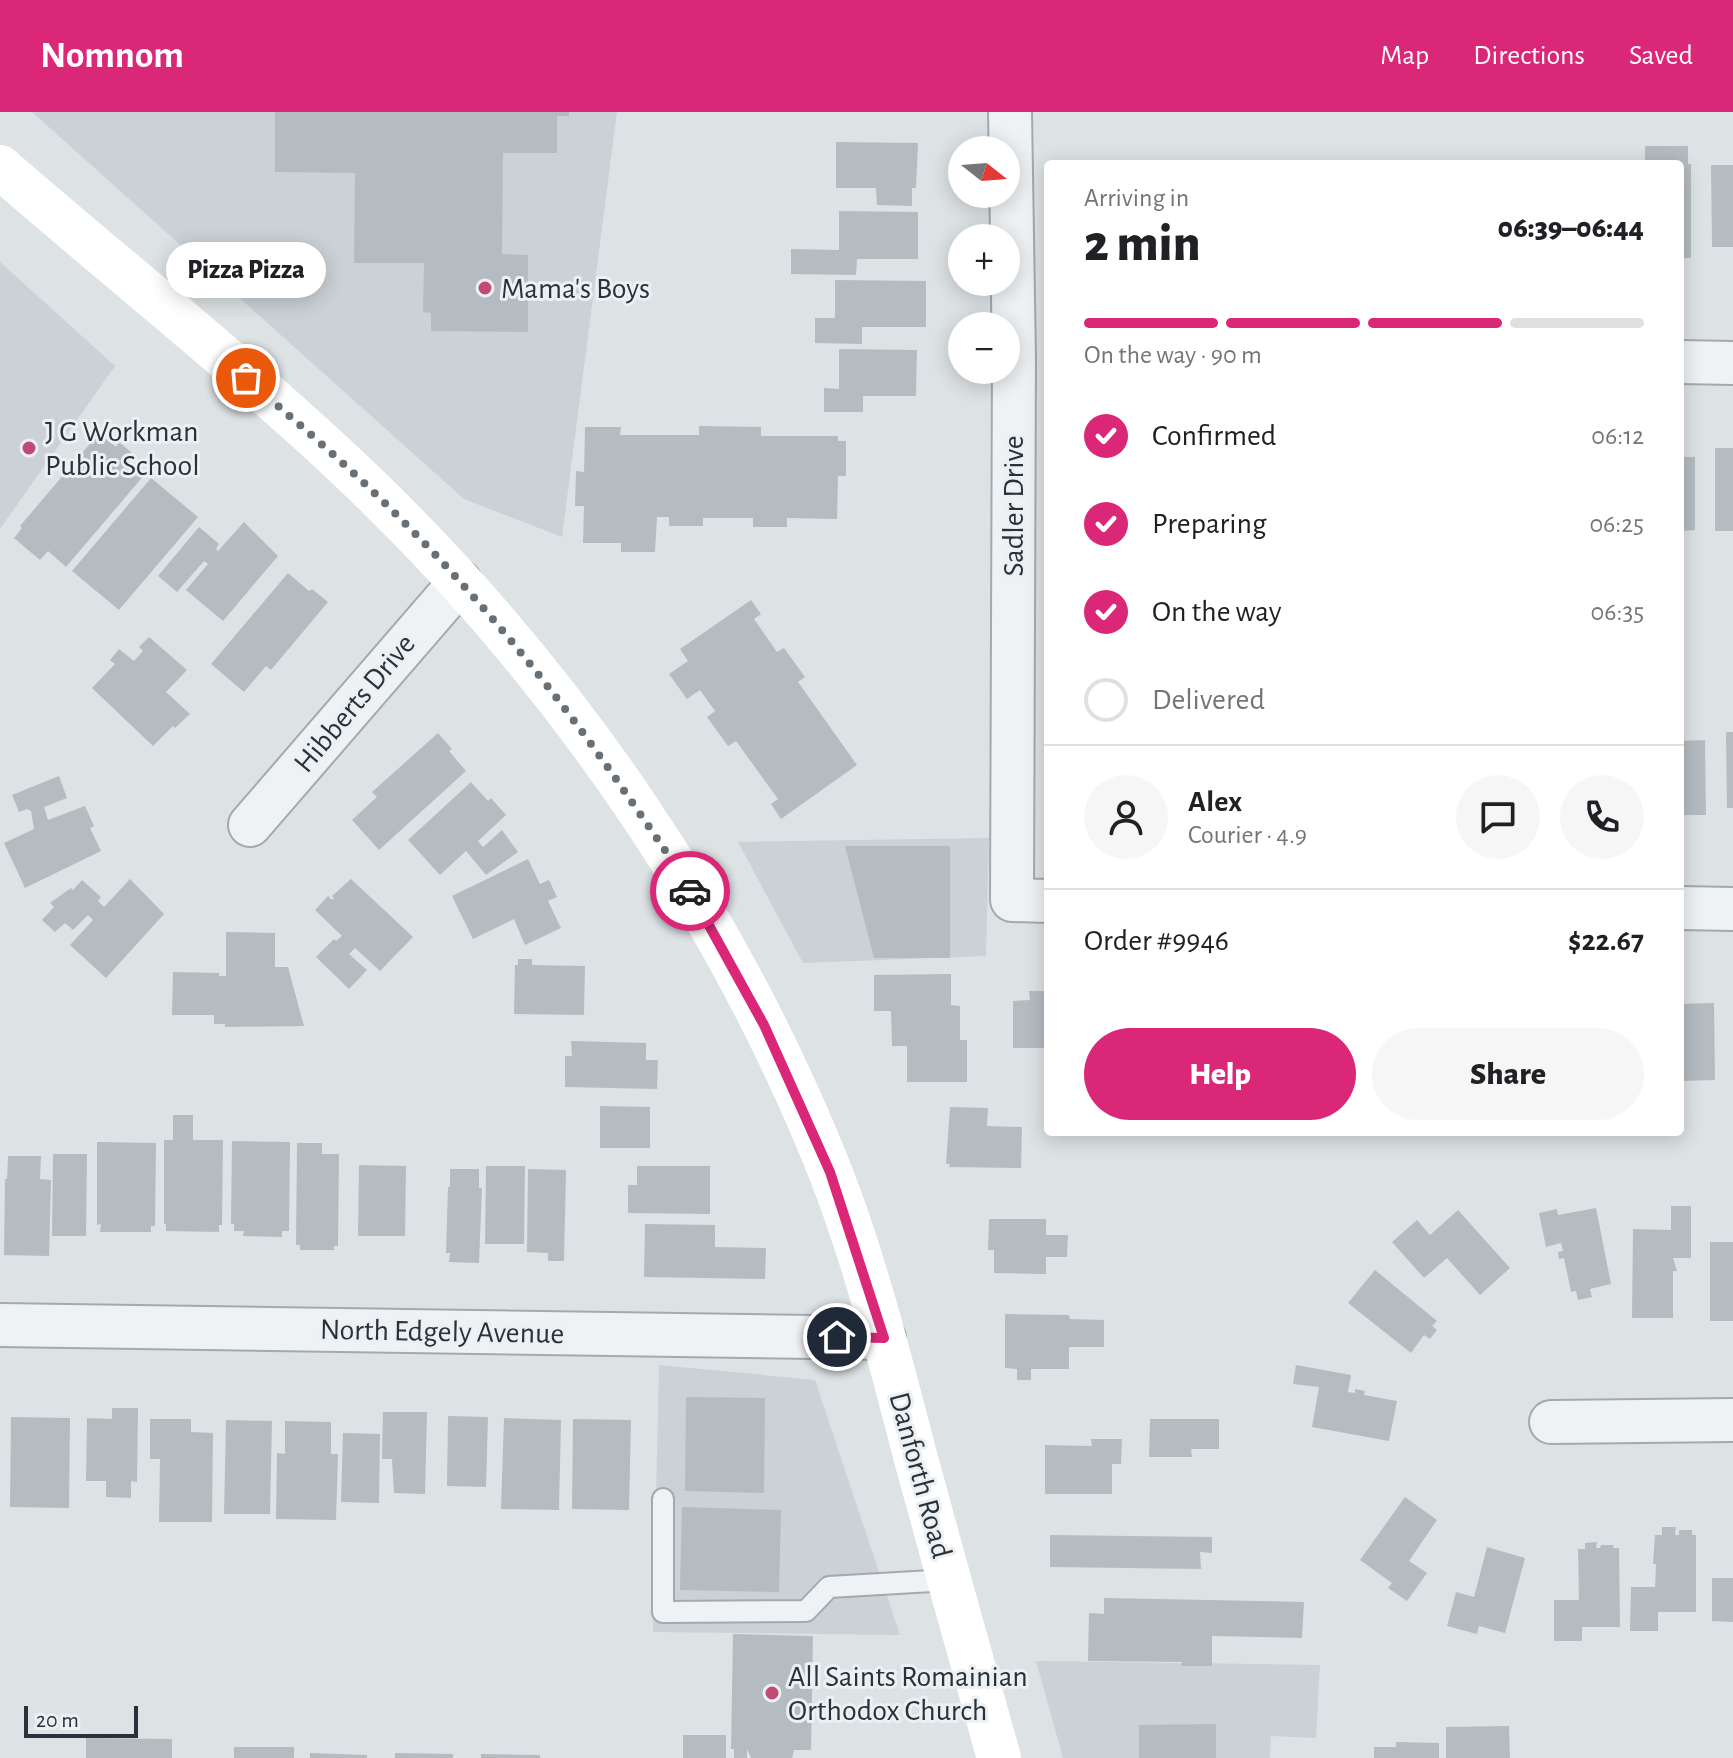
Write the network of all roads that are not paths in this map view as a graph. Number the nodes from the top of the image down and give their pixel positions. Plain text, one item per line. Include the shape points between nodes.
1 (1010, 112) edge
2 (0, 167) edge
3 (1031, 358) edge
4 (1684, 362) edge
5 (1733, 363) edge
6 (460, 582) junction
7 (250, 825) dead end
8 (1030, 901) edge
9 (1684, 908) edge
10 (1733, 909) edge
11 (0, 1325) edge
12 (884, 1338) junction
13 (1733, 1420) edge
14 (1551, 1422) dead end
15 (663, 1499) dead end
16 (949, 1580) junction
17 (999, 1758) edge

1 - 3 street, Sadler Drive
2 - 6 main road, Danforth Road via 365,484
3 - 8 street, Sadler Drive
4 - 5 street
6 - 7 street, Hibberts Drive
6 - 12 main road, Danforth Road via 565,708 675,865 764,1025 830,1172
9 - 10 street
11 - 12 street, North Edgely Avenue
12 - 16 main road, Danforth Road
13 - 14 street
15 - 16 lane via 663,1612 806,1611 829,1587
16 - 17 main road, Danforth Road

